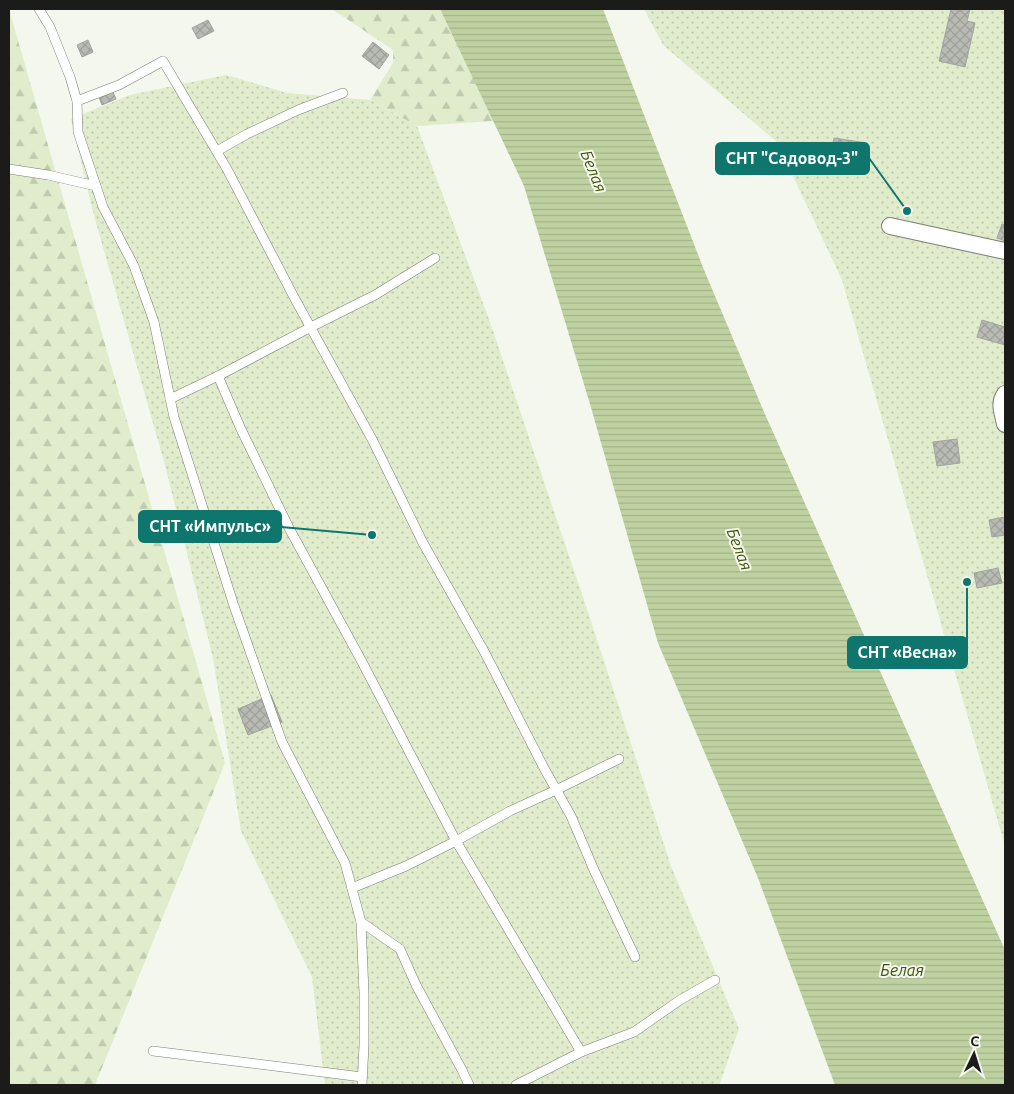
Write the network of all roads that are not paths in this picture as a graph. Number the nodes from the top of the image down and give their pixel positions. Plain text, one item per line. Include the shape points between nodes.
1 (39, 9) edge
2 (343, 93) dead end
3 (77, 101) junction
4 (216, 152) junction
5 (9, 170) edge
6 (96, 186) junction
7 (890, 226) dead end
8 (1005, 251) edge
9 (435, 258) dead end
10 (310, 327) junction
11 (218, 376) junction
12 (1005, 394) edge
13 (170, 399) junction
14 (1005, 424) edge
15 (619, 759) dead end
16 (556, 790) junction
17 (456, 841) junction
18 (352, 888) junction
19 (361, 922) junction
20 (635, 957) dead end
21 (715, 980) dead end
22 (153, 1051) dead end
23 (581, 1052) junction
24 (362, 1081) edge
25 (469, 1085) edge
26 (516, 1085) edge

1 - 3 lane via 50,27
2 - 4 lane via 298,110
3 - 4 lane via 119,85 163,61
3 - 6 lane via 78,132
4 - 10 lane
5 - 6 lane
6 - 13 lane via 103,207 134,266 154,322
7 - 8 street
9 - 10 lane via 375,295
10 - 11 lane
10 - 16 lane
11 - 13 lane
11 - 17 lane via 289,528
12 - 14 street via 1001,401
13 - 18 lane via 234,606 282,742 345,863
15 - 16 lane
16 - 17 lane
16 - 20 lane
17 - 18 lane
17 - 23 lane
18 - 19 lane
19 - 24 lane
19 - 25 lane via 400,949
21 - 23 lane via 634,1032
22 - 24 lane
23 - 26 lane

